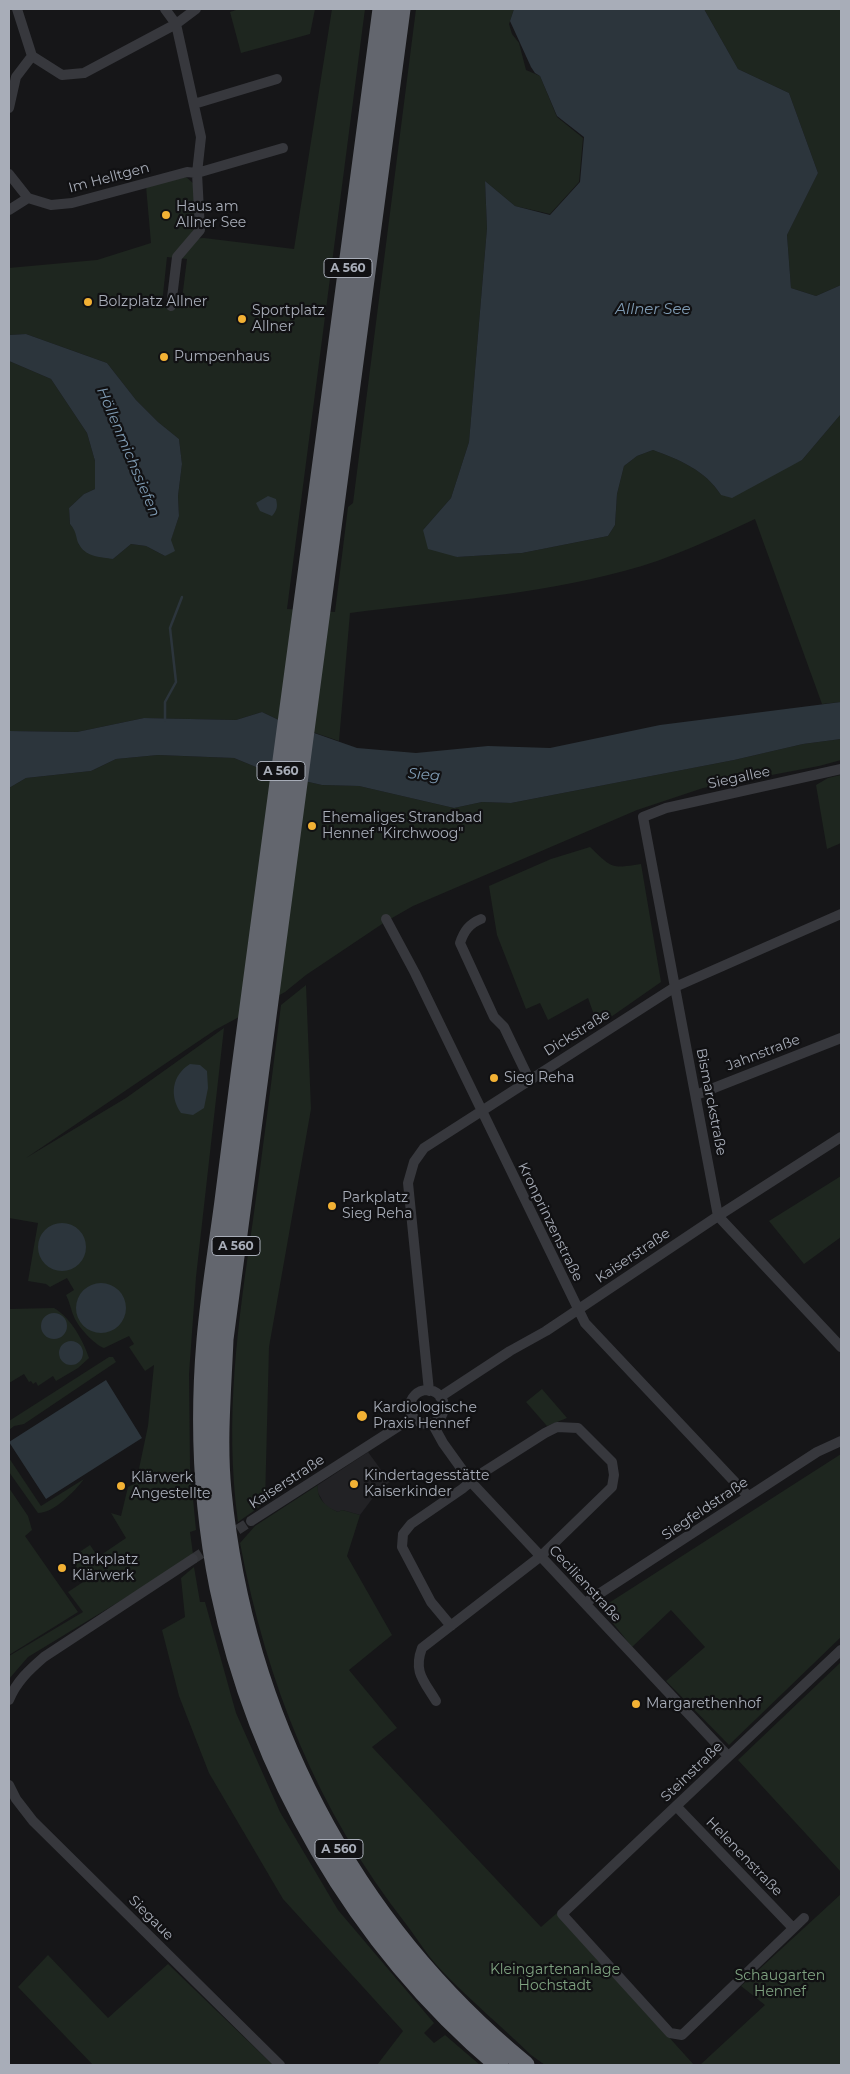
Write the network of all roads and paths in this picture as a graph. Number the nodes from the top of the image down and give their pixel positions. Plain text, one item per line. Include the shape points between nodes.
1 (17, 9) edge
2 (165, 9) edge
3 (196, 9) edge
4 (382, 9) edge
5 (401, 9) edge
6 (176, 24) junction
7 (32, 56) junction
8 (277, 79) dead end
9 (194, 104) junction
10 (9, 108) edge
11 (283, 148) dead end
12 (197, 173) junction
13 (9, 174) edge
14 (28, 198) junction
15 (9, 210) edge
16 (171, 306) dead end
17 (841, 769) edge
18 (643, 817) joint
19 (841, 914) edge
20 (386, 919) dead end
21 (481, 919) dead end
22 (675, 987) junction
23 (841, 1038) edge
24 (529, 1080) junction
25 (696, 1095) junction
26 (480, 1110) junction
27 (841, 1137) edge
28 (718, 1216) junction
29 (577, 1310) junction
30 (841, 1347) edge
31 (429, 1391) junction
32 (440, 1397) junction
33 (413, 1417) junction
34 (432, 1423) junction
35 (841, 1441) edge
36 (471, 1482) junction
37 (748, 1496) junction
38 (251, 1521) tunnel mouth
39 (541, 1556) junction
40 (193, 1559) tunnel mouth
41 (585, 1603) junction
42 (451, 1626) junction
43 (841, 1650) edge
44 (9, 1700) edge
45 (436, 1701) dead end
46 (728, 1756) junction
47 (9, 1785) edge
48 (676, 1806) junction
49 (804, 1918) dead end
50 (793, 1928) junction
51 (280, 2065) edge
52 (499, 2065) edge
53 (525, 2065) edge

1 - 7 street
2 - 6 street
3 - 6 street
4 - 52 highway, A 560 via 206,1342 203,1419 206,1493 219,1587 234,1649 253,1712 290,1797 355,1906 389,1952 422,1990
5 - 53 highway, A 560 via 224,1339 222,1490 236,1584 263,1689 293,1764 322,1821 390,1926 428,1972 471,2017
6 - 7 street via 84,73 62,75
6 - 9 street
7 - 10 street via 16,77
8 - 9 street
9 - 12 street via 201,137
11 - 12 street, Im Helltgen
12 - 14 street, Im Helltgen via 178,174 72,203 50,205
12 - 16 street via 200,230 177,257
13 - 14 street
14 - 15 street
17 - 18 street, Siegallee via 666,808
18 - 22 street, Bismarckstraße
19 - 22 street, Dickstraße
20 - 26 street, Kronprinzenstraße
21 - 24 street via 464,931 460,943 494,1017 504,1027
22 - 24 street, Dickstraße
22 - 25 street, Bismarckstraße
23 - 25 street, Jahnstraße
24 - 26 street, Dickstraße
25 - 28 street, Bismarckstraße
26 - 29 street, Kronprinzenstraße
26 - 31 street, Dickstraße via 424,1148 414,1162 408,1183
27 - 28 street, Kaiserstraße
28 - 29 street, Kaiserstraße
28 - 30 street
29 - 32 street, Kaiserstraße
29 - 37 street, Kronprinzenstraße
31 - 32 street
31 - 33 street via 419,1392 412,1399
32 - 34 street via 442,1412
33 - 34 street via 419,1422
33 - 38 street, Kaiserstraße
34 - 36 street, Cecilienstraße
35 - 37 street, Siegfeldstraße via 817,1452
36 - 39 street, Cecilienstraße
36 - 39 street via 557,1427 578,1428 612,1462 612,1487
36 - 42 street via 411,1524 403,1534 402,1547 431,1602
37 - 41 street, Siegfeldstraße
39 - 41 street, Cecilienstraße
39 - 42 street
40 - 44 street via 44,1657 26,1673
41 - 46 street, Cecilienstraße
42 - 45 street via 422,1648 417,1661
43 - 46 street, Steinstraße
46 - 48 street, Steinstraße
47 - 51 street, Siegaue via 33,1821
48 - 50 street, Helenenstraße
48 - 50 street, Steinstraße via 562,1914 670,2033 682,2035
49 - 50 street

